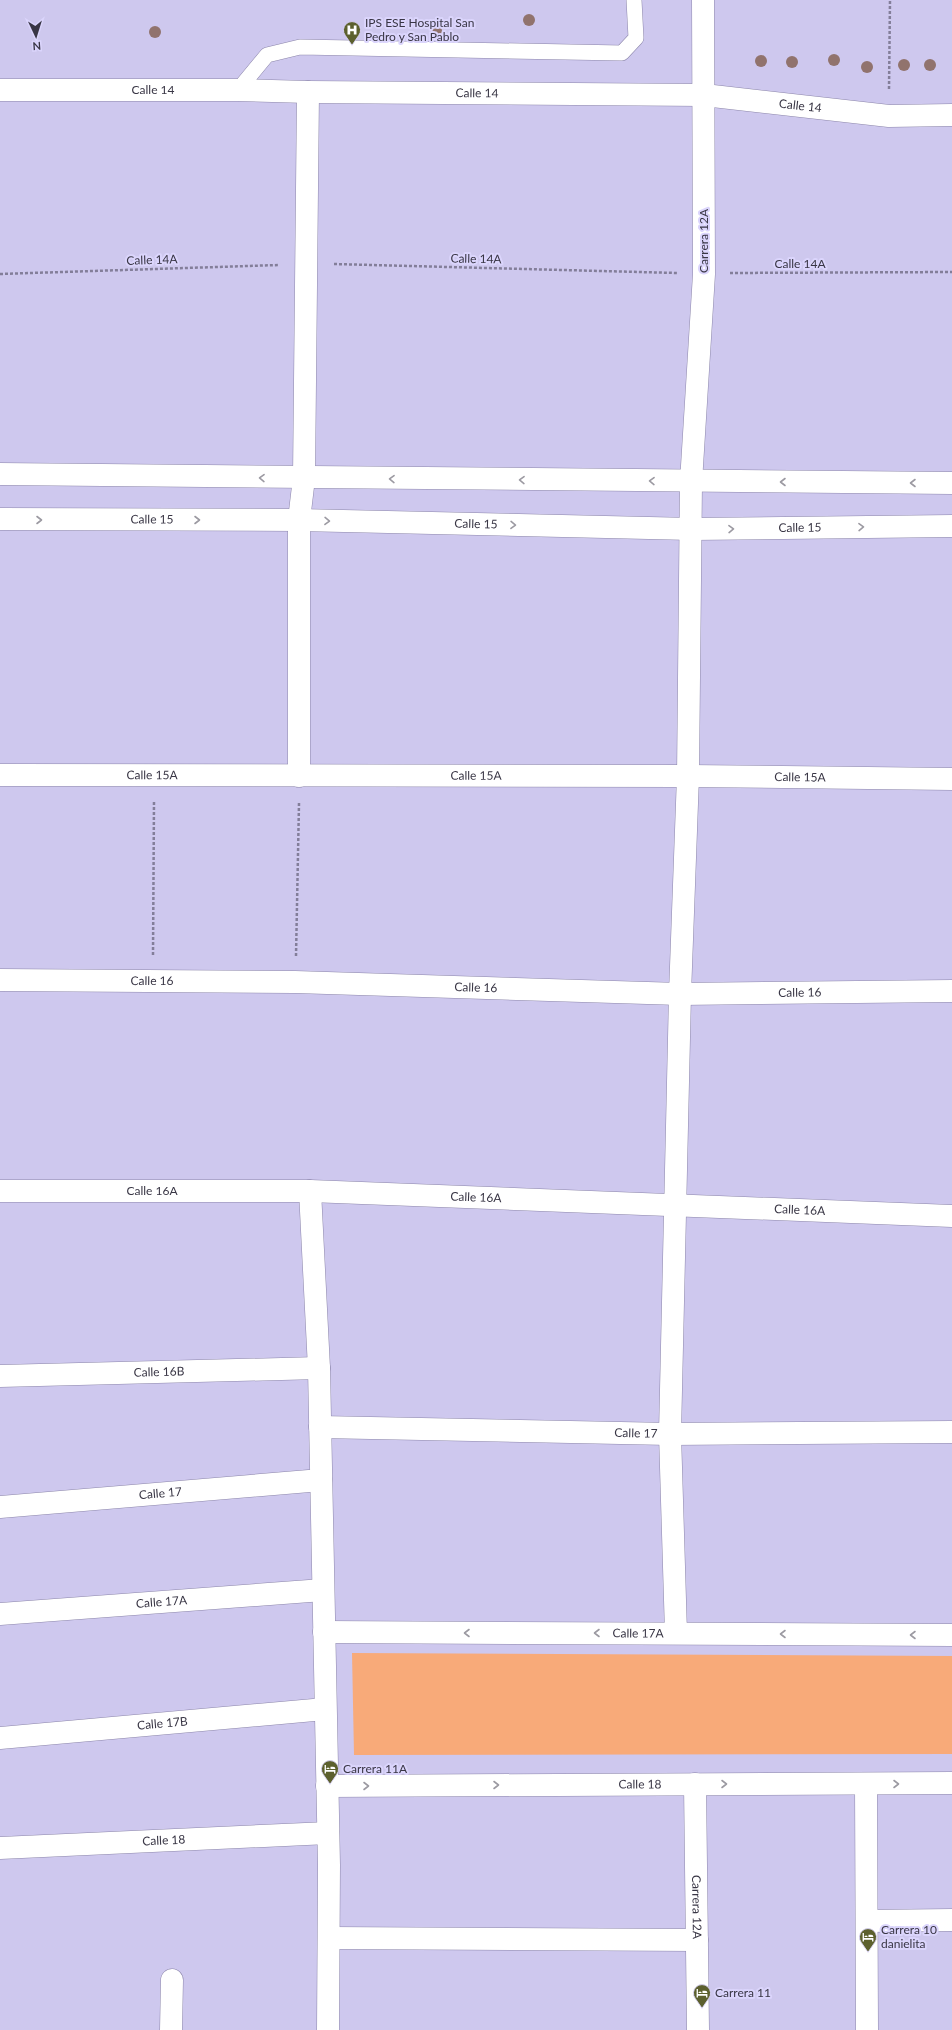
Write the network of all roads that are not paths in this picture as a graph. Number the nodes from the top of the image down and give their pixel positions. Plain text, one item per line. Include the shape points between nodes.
1 (634, 0) edge
2 (703, 0) edge
3 (0, 90) edge
4 (238, 90) junction
5 (308, 92) junction
6 (704, 95) junction
7 (952, 114) edge
8 (0, 474) edge
9 (304, 478) junction
10 (691, 482) junction
11 (952, 483) edge
12 (0, 519) edge
13 (299, 520) junction
14 (952, 526) edge
15 (692, 529) junction
16 (0, 775) edge
17 (299, 776) junction
18 (688, 776) junction
19 (952, 779) edge
20 (0, 980) edge
21 (952, 991) edge
22 (680, 994) junction
23 (0, 1191) edge
24 (310, 1191) junction
25 (674, 1206) junction
26 (952, 1216) edge
27 (319, 1368) junction
28 (0, 1376) edge
29 (320, 1426) junction
30 (952, 1432) edge
31 (670, 1434) junction
32 (321, 1480) junction
33 (0, 1507) edge
34 (323, 1590) junction
35 (0, 1614) edge
36 (324, 1632) junction
37 (676, 1634) junction
38 (952, 1635) edge
39 (325, 1709) junction
40 (0, 1738) edge
41 (952, 1783) edge
42 (695, 1784) junction
43 (866, 1784) junction
44 (327, 1786) junction
45 (328, 1833) junction
46 (0, 1848) edge
47 (952, 1920) edge
48 (867, 1921) junction
49 (329, 1938) junction
50 (697, 1940) junction
51 (172, 1980) dead end
52 (171, 2030) edge
53 (328, 2030) edge
54 (698, 2030) edge
55 (867, 2030) edge

1 - 4 lane via 636,38 622,53 300,47 267,55
2 - 6 street, Carrera 12A
3 - 4 street, Calle 14
4 - 5 street, Calle 14
5 - 6 street, Calle 14
5 - 9 street
6 - 7 street, Calle 14 via 889,116
6 - 10 street, Carrera 12A via 704,274
9 -> 8 street
10 -> 9 street
9 - 13 street
11 -> 10 street
10 - 15 street, Carrera 12A
12 -> 13 street, Calle 15
13 -> 15 street, Calle 15
13 - 17 street
15 -> 14 street, Calle 15
15 - 18 street, Carrera 12A
16 - 17 street, Calle 15A
17 - 18 street, Calle 15A
18 - 19 street, Calle 15A
18 - 22 street, Carrera 12A
20 - 22 street, Calle 16 via 295,982
21 - 22 street, Calle 16
22 - 25 street, Carrera 12A
23 - 24 street, Calle 16A
24 - 25 street, Calle 16A
24 - 27 street
25 - 26 street, Calle 16A
25 - 31 street, Carrera 12A
27 - 28 street, Calle 16B
27 - 29 street
29 - 31 street, Calle 17
29 - 32 street
30 - 31 street, Calle 17
31 - 37 street, Carrera 12A
32 - 33 street, Calle 17
32 - 34 street
34 - 35 street, Calle 17A
34 - 36 street
37 -> 36 street, Calle 17A
36 - 39 street
38 -> 37 street, Calle 17A
39 - 40 street, Calle 17B
39 - 44 street
43 -> 41 street, Calle 18
42 -> 43 street, Calle 18
44 -> 42 street, Calle 18
42 - 50 street, Carrera 12A
43 - 48 street
44 - 45 street
45 - 46 street, Calle 18
45 - 49 street
47 - 48 street
48 - 55 street
49 - 50 street
49 - 53 street
50 - 54 street, Carrera 12A
51 - 52 street

